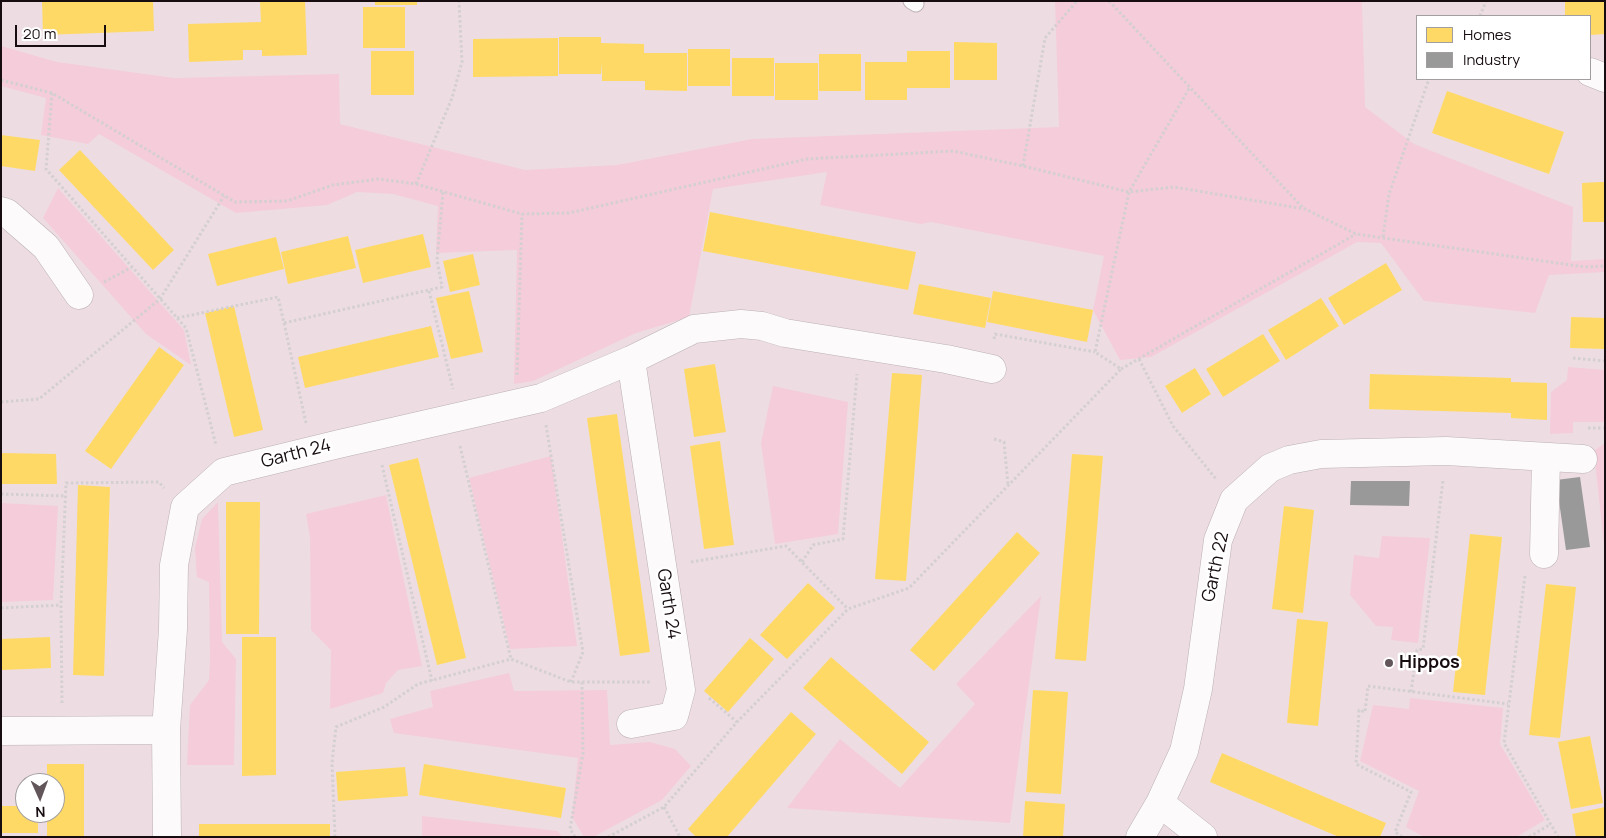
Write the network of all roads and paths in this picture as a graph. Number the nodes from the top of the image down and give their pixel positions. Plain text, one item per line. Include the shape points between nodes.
1 (459, 1) edge
2 (1077, 1) edge
3 (1109, 1) edge
4 (1486, 1) edge
5 (1480, 15) edge
6 (1591, 72) edge
7 (1605, 78) edge
8 (1, 80) edge
9 (1429, 80) edge
10 (1190, 88) junction
11 (52, 93) junction
12 (1023, 166) junction
13 (416, 184) junction
14 (443, 192) junction
15 (1129, 192) junction
16 (224, 196) junction
17 (1305, 209) junction
18 (1, 211) edge
19 (522, 214) junction
20 (1356, 234) junction
21 (1383, 237) junction
22 (1605, 266) edge
23 (429, 290) junction
24 (79, 294) dead end
25 (160, 299) junction
26 (177, 318) junction
27 (284, 323) junction
28 (859, 345) junction
29 (1573, 358) dead end
30 (1139, 359) junction
31 (631, 360) junction
32 (1605, 361) edge
33 (992, 369) dead end
34 (1121, 369) junction
35 (1, 402) edge
36 (529, 402) junction
37 (456, 417) junction
38 (375, 435) junction
39 (994, 440) dead end
40 (312, 450) junction
41 (1446, 452) junction
42 (1546, 457) junction
43 (1582, 459) dead end
44 (224, 472) junction
45 (1008, 486) junction
46 (1, 494) edge
47 (65, 496) junction
48 (1234, 500) junction
49 (184, 507) junction
50 (1544, 554) joint
51 (802, 562) junction
52 (662, 566) junction
53 (61, 605) junction
54 (1, 608) edge
55 (848, 609) junction
56 (511, 659) junction
57 (432, 681) junction
58 (571, 682) junction
59 (582, 682) junction
60 (681, 690) junction
61 (1411, 692) junction
62 (1508, 704) junction
63 (737, 722) junction
64 (631, 724) dead end
65 (166, 730) junction
66 (1, 731) edge
67 (63, 731) junction
68 (1160, 803) junction
69 (664, 807) junction
70 (1550, 824) junction
71 (167, 837) edge
72 (335, 837) edge
73 (575, 837) edge
74 (608, 837) edge
75 (680, 837) edge
76 (1140, 837) edge
77 (1203, 837) edge
78 (1402, 837) edge
79 (1529, 837) edge
80 (1558, 837) edge

1 - 13 path via 462,62 452,98
2 - 12 path via 1045,38
3 - 10 path
4 - 5 path
6 - 7 street
8 - 11 path
9 - 21 path via 1389,194
10 - 15 path
10 - 17 path
11 - 16 path
11 - 25 path via 46,169
12 - 15 path
12 - 19 path via 953,151 808,159 569,213
13 - 14 path
13 - 16 path via 379,180 333,185 287,201 235,202
14 - 19 path
14 - 23 path via 437,260 442,287
15 - 17 path via 1174,187
15 - 34 path via 1095,352
16 - 25 path
17 - 20 path
18 - 24 street via 46,247
19 - 36 path
20 - 21 path
20 - 30 path
21 - 22 path via 1585,267
23 - 27 path
23 - 37 path
25 - 26 path
25 - 35 path via 38,398
26 - 27 path via 278,297
26 - 44 path via 186,328
27 - 40 path
28 - 31 street, Garth 24 via 741,324 694,329
28 - 33 street, Garth 24
28 - 51 path via 843,539 812,545
29 - 32 path
30 - 34 path
30 - 48 path via 1173,426
31 - 36 street, Garth 24
31 - 52 street, Garth 24
34 - 45 path
36 - 37 street, Garth 24
36 - 58 path via 583,652
37 - 38 street, Garth 24
37 - 56 path
38 - 40 street, Garth 24
38 - 57 path
39 - 45 path via 1004,442
40 - 44 street, Garth 24
41 - 42 street, Garth 22
41 - 48 street, Garth 22 via 1320,454 1289,460 1270,468
41 - 61 path via 1423,649 1417,650
42 - 43 street, Garth 22
42 - 50 street
44 - 49 street, Garth 24
45 - 55 path via 909,588
46 - 47 path
47 - 49 path via 66,482 159,482
47 - 53 path
48 - 68 street, Garth 22 via 1218,540 1198,689 1184,751
49 - 65 street via 174,565
50 - 62 path via 1524,577
51 - 52 path via 786,546
51 - 55 path
52 - 60 street, Garth 24
53 - 54 path
53 - 67 path
55 - 63 path
56 - 57 path
56 - 58 path
57 - 72 path via 418,684 384,707 336,727 332,763
58 - 59 path
59 - 60 path via 652,682
59 - 73 path via 583,753 570,829
60 - 63 path via 706,696
60 - 64 street, Garth 24 via 674,716
61 - 62 path
61 - 78 path via 1368,686 1365,712 1359,710 1356,764 1411,792 1395,832
62 - 70 path via 1504,743
63 - 69 path
65 - 67 street
65 - 71 street
66 - 67 street
68 - 76 street, Garth 22
68 - 77 street
69 - 74 path
69 - 75 path
70 - 79 path
70 - 80 path

